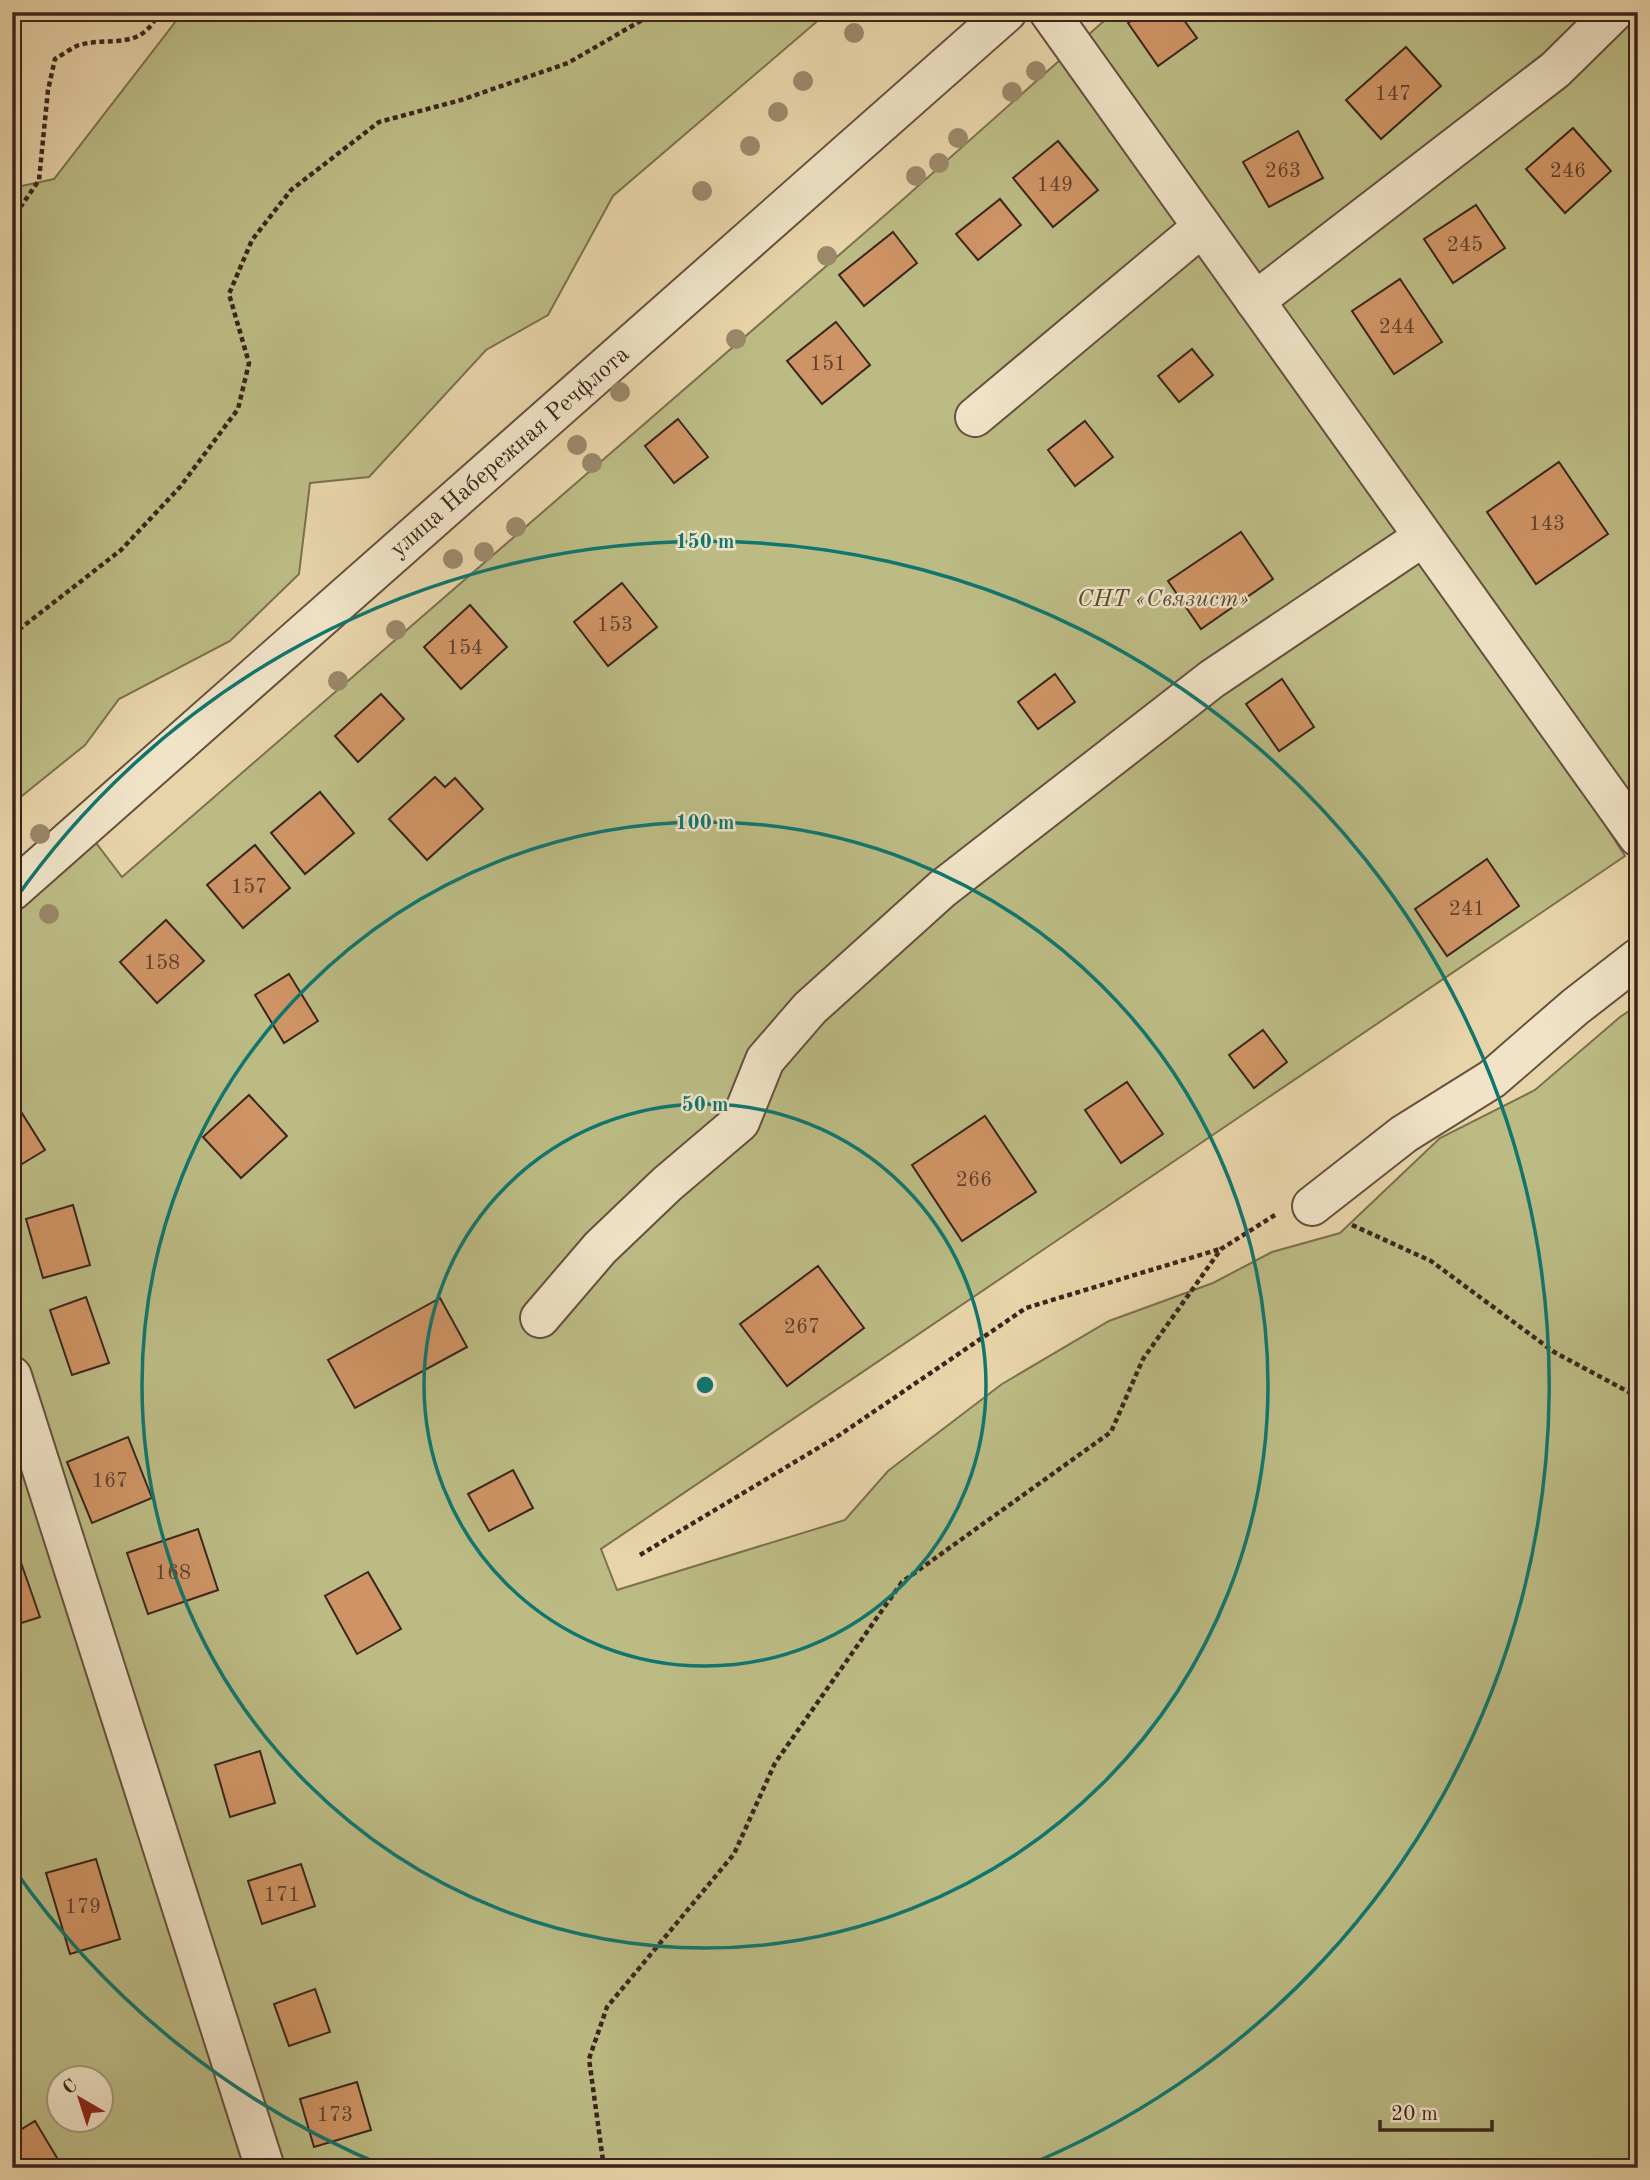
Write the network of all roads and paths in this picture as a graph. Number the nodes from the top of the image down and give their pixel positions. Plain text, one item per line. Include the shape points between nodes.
1 (159, 12) edge
2 (656, 12) edge
3 (1007, 12) edge
4 (1049, 12) edge
5 (1614, 12) edge
6 (12, 211) edge
7 (1202, 227) junction
8 (1255, 301) junction
9 (975, 417) dead end
10 (1423, 537) junction
11 (12, 635) edge
12 (1638, 837) edge
13 (12, 891) edge
14 (1638, 958) edge
15 (1312, 1206) junction
16 (1221, 1249) junction
17 (540, 1318) dead end
18 (12, 1376) edge
19 (1638, 1397) edge
20 (640, 1555) dead end
21 (265, 2168) edge
22 (604, 2168) edge

1 - 6 path via 152,27 123,43 78,46 55,59 39,180 22,205
2 - 11 path via 568,63 379,122 291,190 252,240 229,294 248,363 238,409 180,487 121,550
3 - 13 street, улица Набережная Речфлота
4 - 7 street
5 - 8 street via 1555,70
7 - 8 street
7 - 9 street
8 - 10 street
10 - 12 street
10 - 17 street via 1212,679 942,889 810,1008 765,1060 740,1122 600,1248
14 - 15 street via 1492,1079 1404,1133
15 - 16 path via 1279,1212
15 - 19 path via 1431,1261 1554,1352
16 - 20 path via 1026,1308 838,1436
16 - 22 path via 1143,1359 1111,1432 902,1582 775,1763 734,1854 607,2007 589,2059
18 - 21 street

